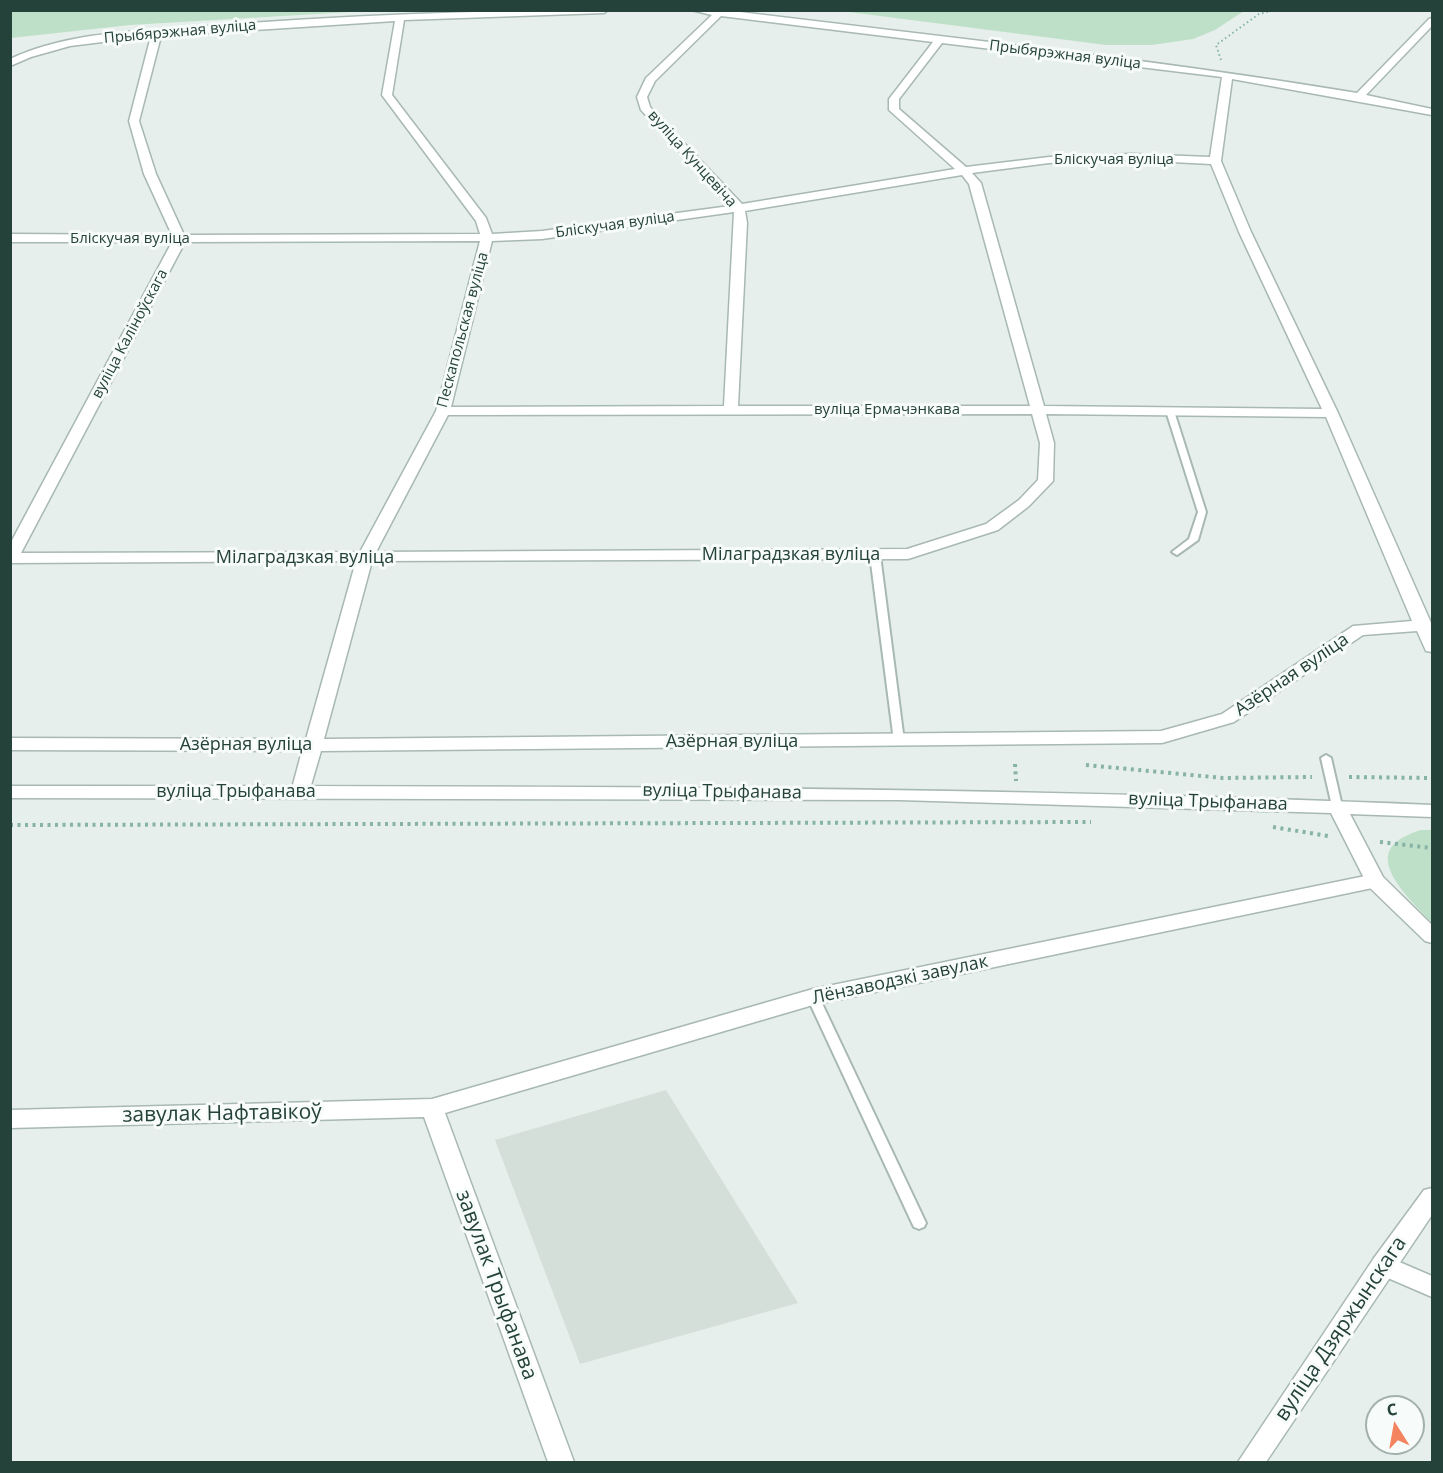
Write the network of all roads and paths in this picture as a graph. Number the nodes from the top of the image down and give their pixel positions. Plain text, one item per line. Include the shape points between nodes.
1 (604, 10) edge
2 (695, 10) edge
3 (1275, 10) edge
4 (719, 13) junction
5 (400, 18) junction
6 (1432, 21) edge
7 (157, 33) junction
8 (940, 39) junction
9 (10, 63) edge
10 (1227, 75) junction
11 (1359, 97) junction
12 (1432, 112) edge
13 (1215, 161) junction
14 (964, 171) junction
15 (739, 208) junction
16 (487, 237) junction
17 (10, 238) edge
18 (180, 239) junction
19 (731, 410) junction
20 (1040, 410) junction
21 (443, 411) junction
22 (1170, 411) junction
23 (1331, 413) junction
24 (1177, 552) dead end
25 (875, 555) junction
26 (11, 558) edge
27 (365, 558) junction
28 (1424, 625) junction
29 (1432, 648) edge
30 (899, 741) junction
31 (10, 744) edge
32 (312, 745) junction
33 (1326, 758) dead end
34 (1086, 765) dead end
35 (1331, 777) junction
36 (1223, 778) junction
37 (1432, 778) edge
38 (10, 792) edge
39 (300, 792) junction
40 (1228, 802) junction
41 (1337, 806) junction
42 (1432, 811) edge
43 (1101, 822) dead end
44 (10, 825) edge
45 (1266, 826) dead end
46 (1352, 840) junction
47 (1432, 848) edge
48 (1374, 881) junction
49 (1432, 936) edge
50 (813, 997) junction
51 (432, 1108) junction
52 (11, 1120) edge
53 (1432, 1197) edge
54 (919, 1223) dead end
55 (1383, 1265) junction
56 (1432, 1287) edge
57 (561, 1462) edge
58 (1251, 1462) edge

1 - 5 street, Прыбярэжная вуліца
2 - 4 street, Прыбярэжная вуліца
3 - 10 path via 1259,14 1216,45
4 - 8 street, Прыбярэжная вуліца
4 - 15 street, вуліца Кунцевіча via 650,80 642,97 645,108
5 - 7 street, Прыбярэжная вуліца
5 - 16 street, Пескапольская вуліца via 387,95 482,221
6 - 11 street
7 - 9 street, Прыбярэжная вуліца via 63,46
7 - 18 street via 134,121 150,174
8 - 10 street, Прыбярэжная вуліца
8 - 14 street, Мілаградзкая вуліца via 894,99 894,110
10 - 11 street, Прыбярэжная вуліца
10 - 13 street
11 - 12 street, Прыбярэжная вуліца
13 - 14 street, Бліскучая вуліца via 1090,157
13 - 23 street
14 - 15 street, Бліскучая вуліца
14 - 20 street, Мілаградзкая вуліца via 975,183
15 - 16 street, Бліскучая вуліца via 542,235
15 - 19 street, вуліца Кунцевіча
16 - 18 street, Бліскучая вуліца
16 - 21 street, Пескапольская вуліца
17 - 18 street, Бліскучая вуліца
18 - 26 street, вуліца Каліноўскага
19 - 20 street, вуліца Ермачэнкава
19 - 21 street, вуліца Ермачэнкава
20 - 22 street, вуліца Ермачэнкава
20 - 25 street, Мілаградзкая вуліца via 1047,443 1045,481 1024,503 992,527 908,554
21 - 27 street, Пескапольская вуліца
22 - 23 street, вуліца Ермачэнкава
22 - 24 lane via 1202,512 1193,540
23 - 28 street
25 - 27 street, Мілаградзкая вуліца
25 - 30 lane
26 - 27 street, Мілаградзкая вуліца
27 - 32 street, Пескапольская вуліца
28 - 29 street
28 - 30 street, Азёрная вуліца via 1359,630 1228,718 1162,737
30 - 32 street, Азёрная вуліца
31 - 32 street, Азёрная вуліца
32 - 39 street, Пескапольская вуліца
33 - 35 lane
34 - 36 path
35 - 36 path
35 - 37 path
35 - 41 lane
36 - 40 path
38 - 39 street, вуліца Трыфанава
39 - 40 street, вуліца Трыфанава via 664,790
40 - 41 street, вуліца Трыфанава
41 - 42 street, вуліца Трыфанава
41 - 46 street
43 - 44 path
45 - 46 path
46 - 47 path
46 - 48 street
48 - 49 street
48 - 50 street, Лёнзаводзкі завулак
50 - 51 street, Лёнзаводзкі завулак
50 - 54 lane
51 - 52 street, завулак Нафтавікоў
51 - 57 street, завулак Трыфанава
53 - 55 street, вуліца Дзяржынскага
55 - 56 street
55 - 58 street, вуліца Дзяржынскага

